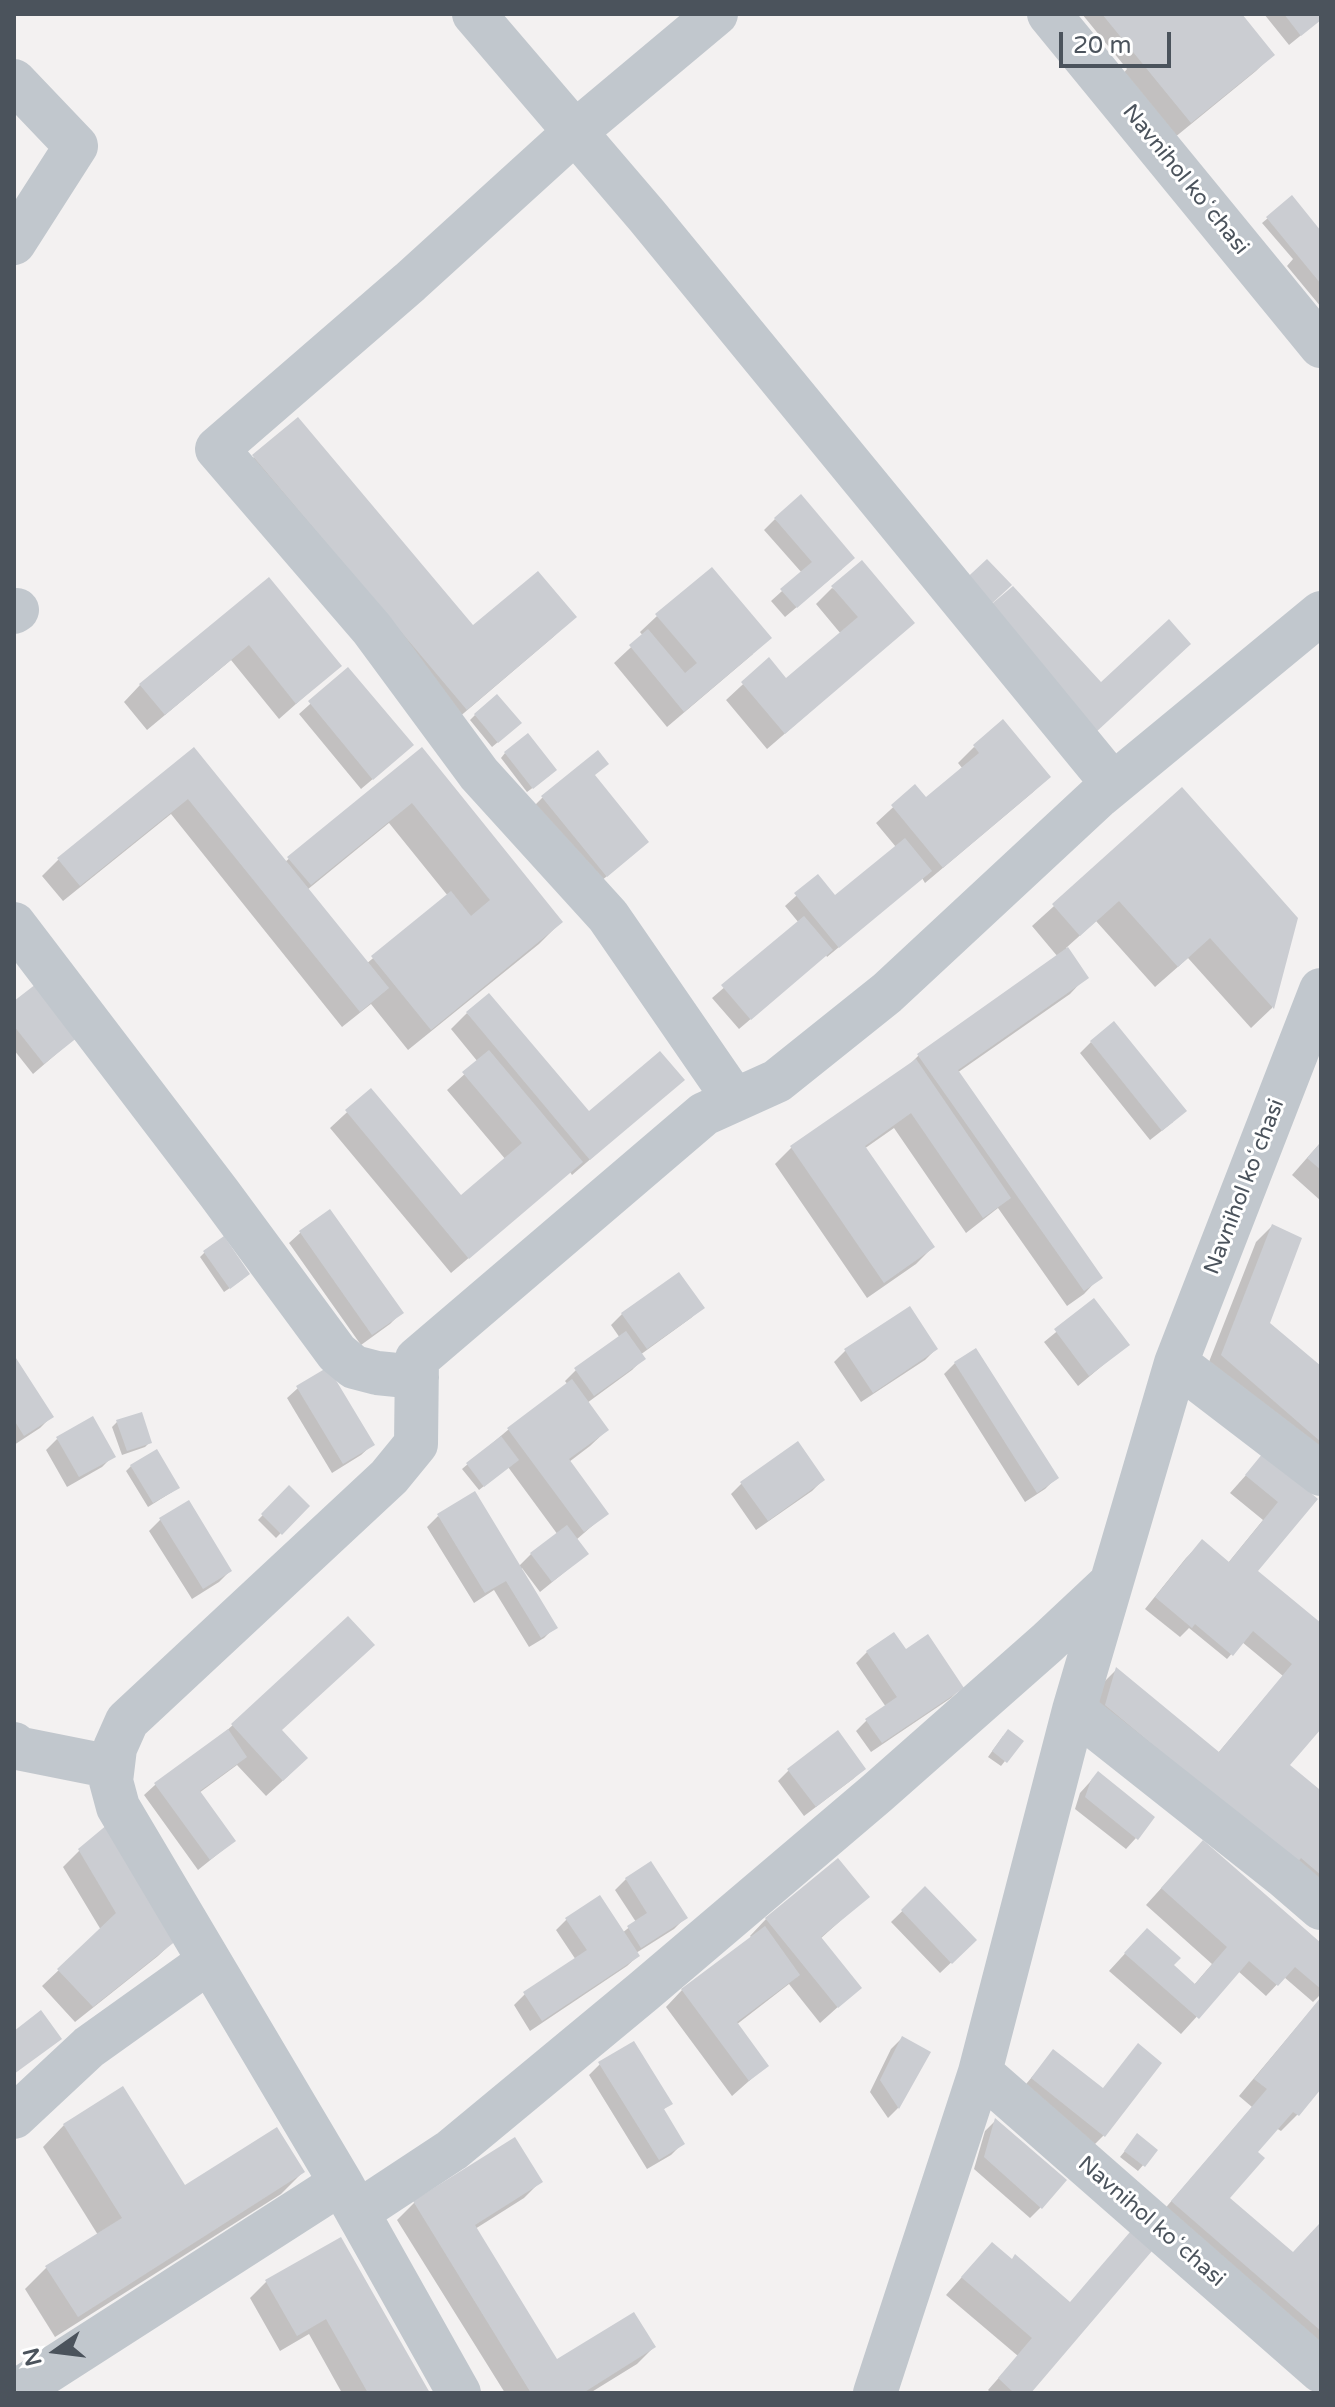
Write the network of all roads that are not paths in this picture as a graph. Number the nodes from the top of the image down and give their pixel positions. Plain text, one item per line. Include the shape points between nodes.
1 (474, 14) edge
2 (716, 14) edge
3 (1049, 14) edge
4 (14, 81) edge
5 (575, 132) junction
6 (14, 243) edge
7 (1321, 346) edge
8 (1321, 613) edge
9 (1113, 784) junction
10 (14, 924) edge
11 (1318, 1006) edge
12 (734, 1099) junction
13 (1176, 1363) junction
14 (417, 1377) junction
15 (1321, 1474) edge
16 (1112, 1582) junction
17 (1074, 1710) junction
18 (14, 1744) edge
19 (112, 1767) junction
20 (1321, 1908) edge
21 (208, 1962) junction
22 (980, 2072) junction
23 (14, 2117) edge
24 (350, 2197) junction
25 (1321, 2371) edge
26 (14, 2393) edge
27 (459, 2393) edge
28 (875, 2393) edge

1 - 5 street
2 - 5 street
3 - 7 street, Navnihol koʻchasi
4 - 6 street via 76,146
5 - 9 street
5 - 12 street via 217,449 372,629 479,774 608,916
8 - 9 street
9 - 12 street via 887,993 777,1081
10 - 14 street via 337,1353 354,1367
11 - 13 street, Navnihol koʻchasi
12 - 14 street via 704,1114 417,1359
13 - 15 street
13 - 16 street, Navnihol koʻchasi
14 - 19 street via 416,1444 389,1477 127,1721
16 - 17 street, Navnihol koʻchasi
16 - 24 street via 877,1793 452,2150
17 - 20 street
17 - 22 street, Navnihol koʻchasi
18 - 19 street
19 - 21 street via 118,1807
21 - 23 street via 89,2047
21 - 24 street
22 - 25 street, Navnihol koʻchasi
22 - 28 street, Navnihol koʻchasi
24 - 26 street
24 - 27 street

